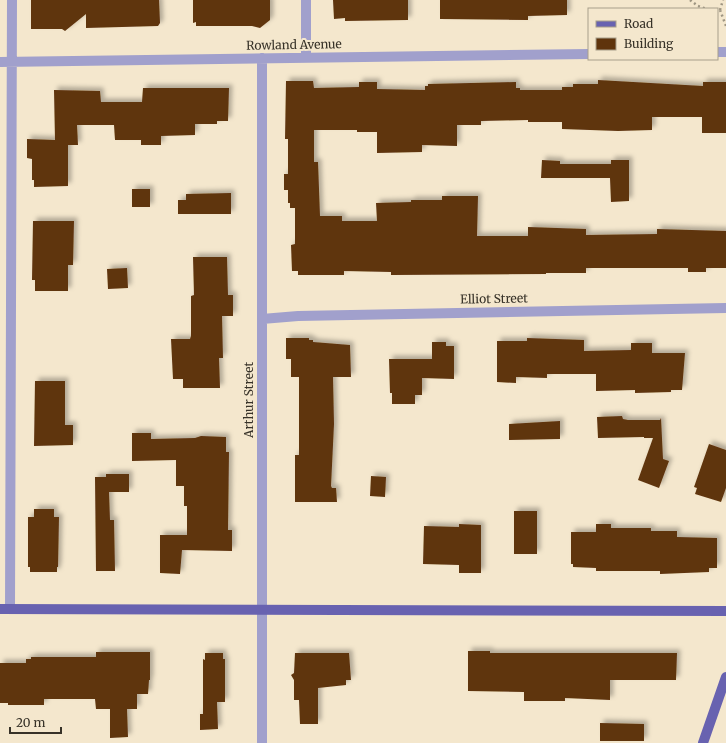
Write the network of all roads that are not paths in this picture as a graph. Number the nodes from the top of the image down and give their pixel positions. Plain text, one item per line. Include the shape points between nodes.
1 (12, 0) edge
2 (306, 0) edge
3 (588, 54) edge
4 (306, 57) junction
5 (262, 58) junction
6 (0, 62) edge
7 (12, 62) junction
8 (726, 308) edge
9 (262, 319) junction
10 (5, 609) edge
11 (261, 610) junction
12 (726, 611) edge
13 (726, 678) edge
14 (262, 743) edge
15 (703, 743) edge

1 - 7 street
2 - 4 street
3 - 4 street, Rowland Avenue
4 - 5 street, Rowland Avenue
5 - 7 street, Rowland Avenue
5 - 9 street, Arthur Street
6 - 7 street, Rowland Avenue
7 - 10 street
8 - 9 street, Elliot Street via 298,316
9 - 11 street, Arthur Street
10 - 11 main road
11 - 12 main road
11 - 14 street, Arthur Street
13 - 15 main road

